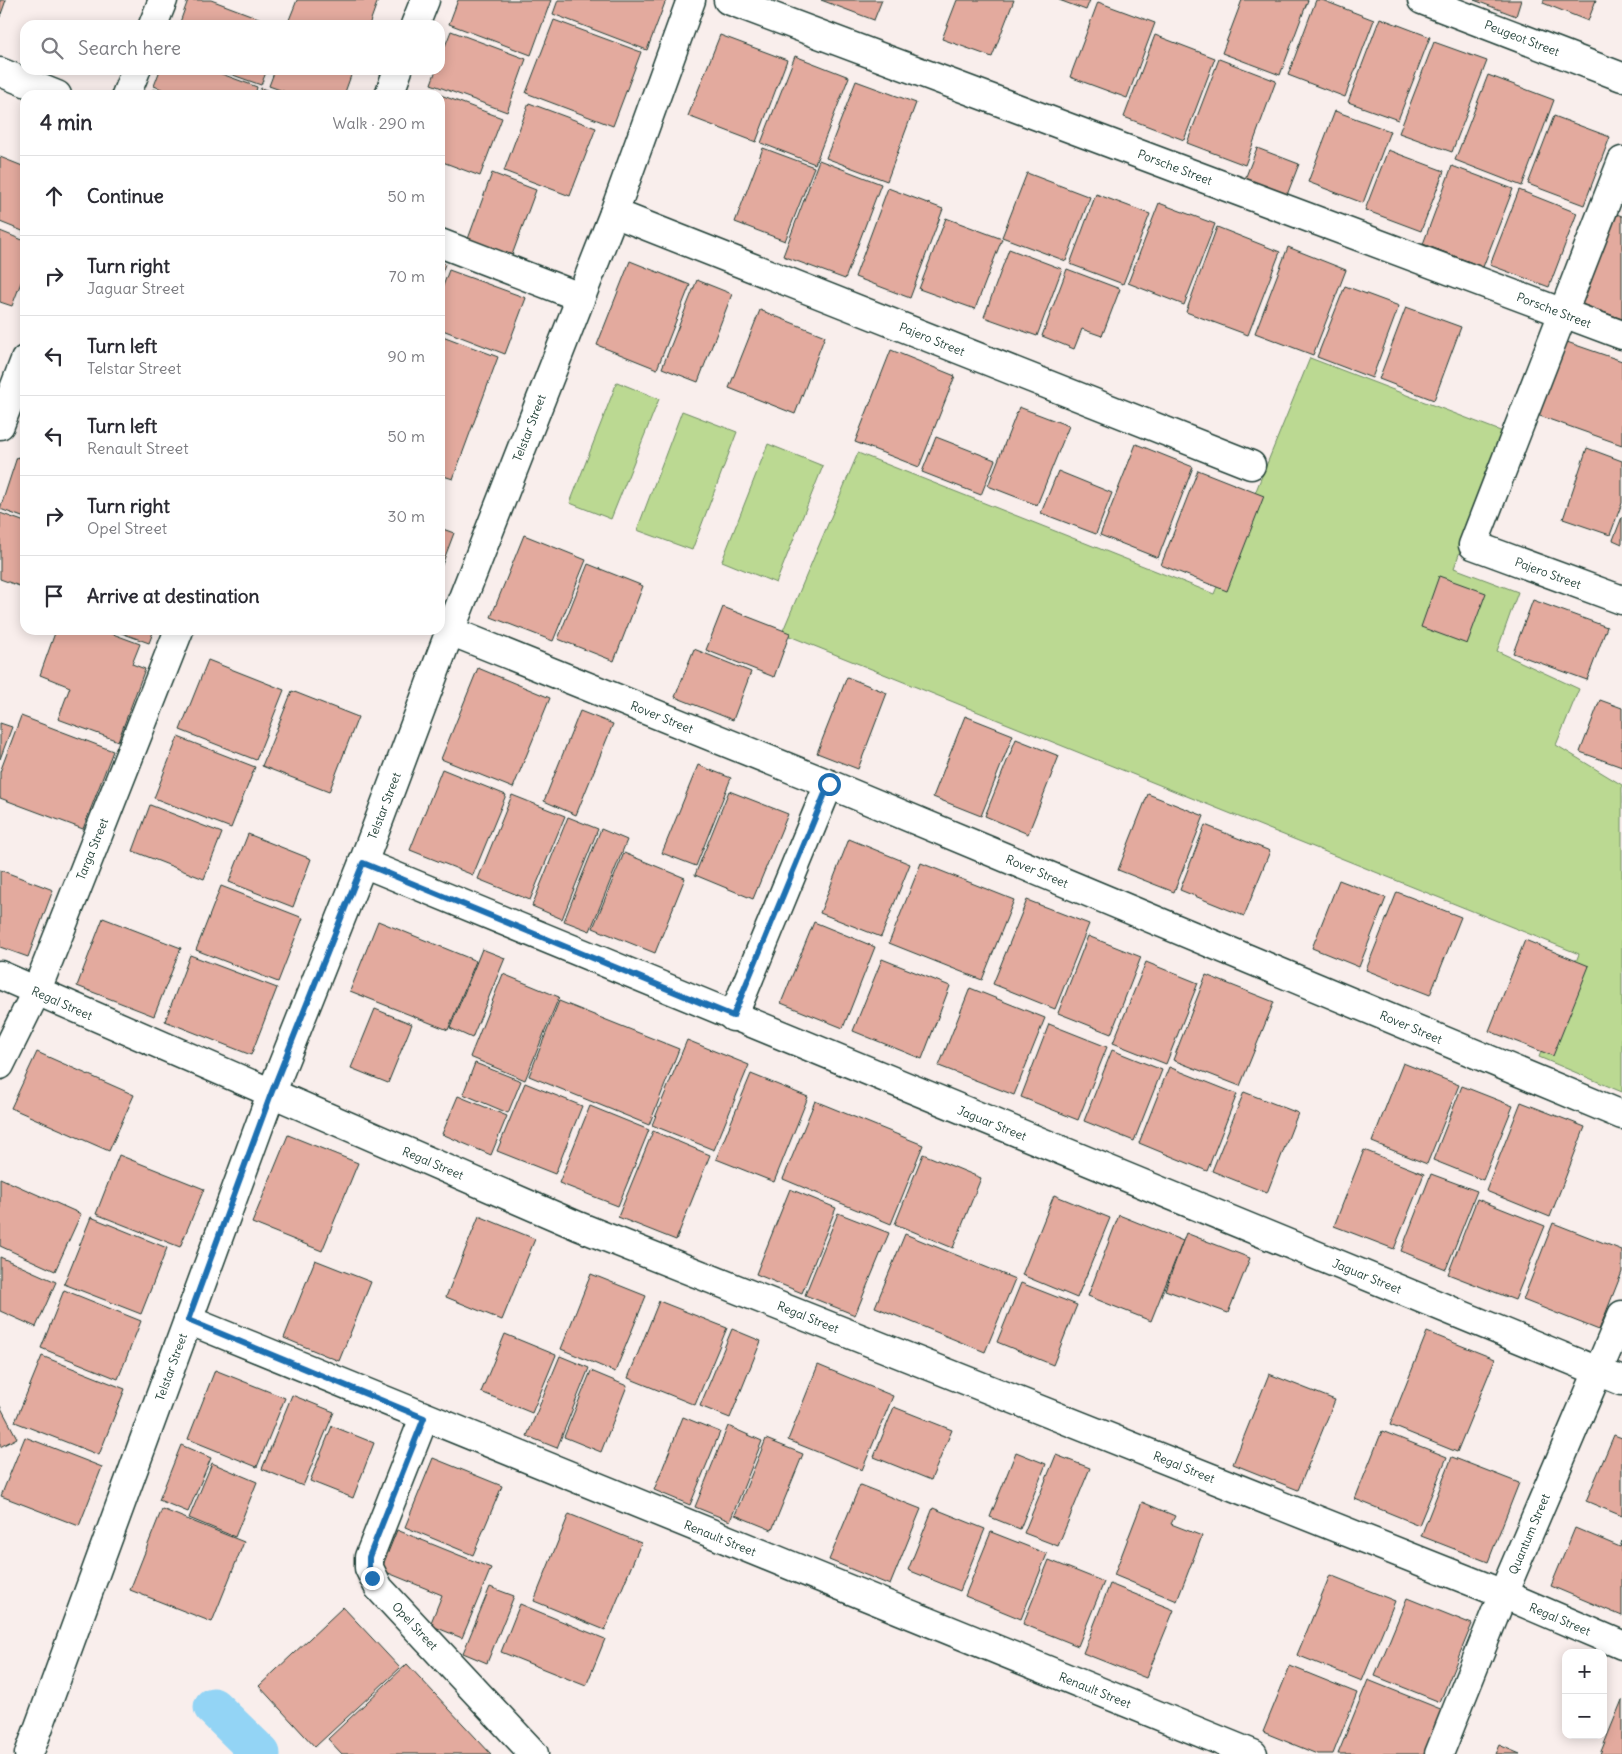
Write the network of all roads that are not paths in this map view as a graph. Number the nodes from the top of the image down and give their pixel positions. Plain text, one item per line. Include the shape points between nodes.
1 (163, 0) edge
2 (425, 0) edge
3 (691, 0) edge
4 (728, 0) edge
5 (1422, 0) edge
6 (155, 20) edge
7 (417, 20) edge
8 (0, 72) edge
9 (134, 75) edge
10 (396, 75) edge
11 (1622, 77) edge
12 (45, 90) edge
13 (128, 90) edge
14 (391, 90) edge
15 (1622, 161) edge
16 (614, 214) junction
17 (445, 246) edge
18 (580, 297) junction
19 (1563, 313) junction
20 (1622, 335) edge
21 (20, 373) edge
22 (0, 426) edge
23 (1251, 465) dead end
24 (1622, 600) edge
25 (450, 632) junction
26 (177, 635) edge
27 (829, 784) junction
28 (363, 863) junction
29 (0, 974) edge
30 (36, 992) junction
31 (733, 1016) junction
32 (0, 1066) edge
33 (271, 1094) junction
34 (1622, 1115) edge
35 (1622, 1314) edge
36 (188, 1320) junction
37 (1610, 1376) edge
38 (424, 1418) junction
39 (1503, 1594) junction
40 (1622, 1645) edge
41 (28, 1754) edge
42 (534, 1754) edge
43 (1253, 1754) edge
44 (1439, 1754) edge

1 - 6 street
2 - 7 street
3 - 16 street, Telstar Street
4 - 19 street, Porsche Street
5 - 11 street, Peugeot Street
8 - 12 street
9 - 13 street
10 - 14 street
15 - 19 street
16 - 18 street, Telstar Street
16 - 23 street, Pajero Street
17 - 18 street
18 - 25 street, Telstar Street
19 - 20 street, Porsche Street
19 - 24 street, Pajero Street via 1473,546
21 - 22 street
25 - 27 street, Rover Street
25 - 28 street, Telstar Street
26 - 30 street, Targa Street
27 - 31 street
27 - 34 street, Rover Street
28 - 31 street, Jaguar Street
28 - 33 street, Telstar Street
29 - 30 street, Regal Street
30 - 32 street, Targa Street
30 - 33 street, Regal Street
31 - 37 street, Jaguar Street
33 - 36 street, Telstar Street
33 - 39 street, Regal Street via 578,1226
35 - 37 street, Quantum Street
36 - 38 street, Renault Street
36 - 41 street, Telstar Street
37 - 39 street, Quantum Street
38 - 42 street, Opel Street via 369,1557 370,1573 379,1588
38 - 43 street, Renault Street
39 - 40 street, Regal Street
39 - 44 street, Quantum Street

